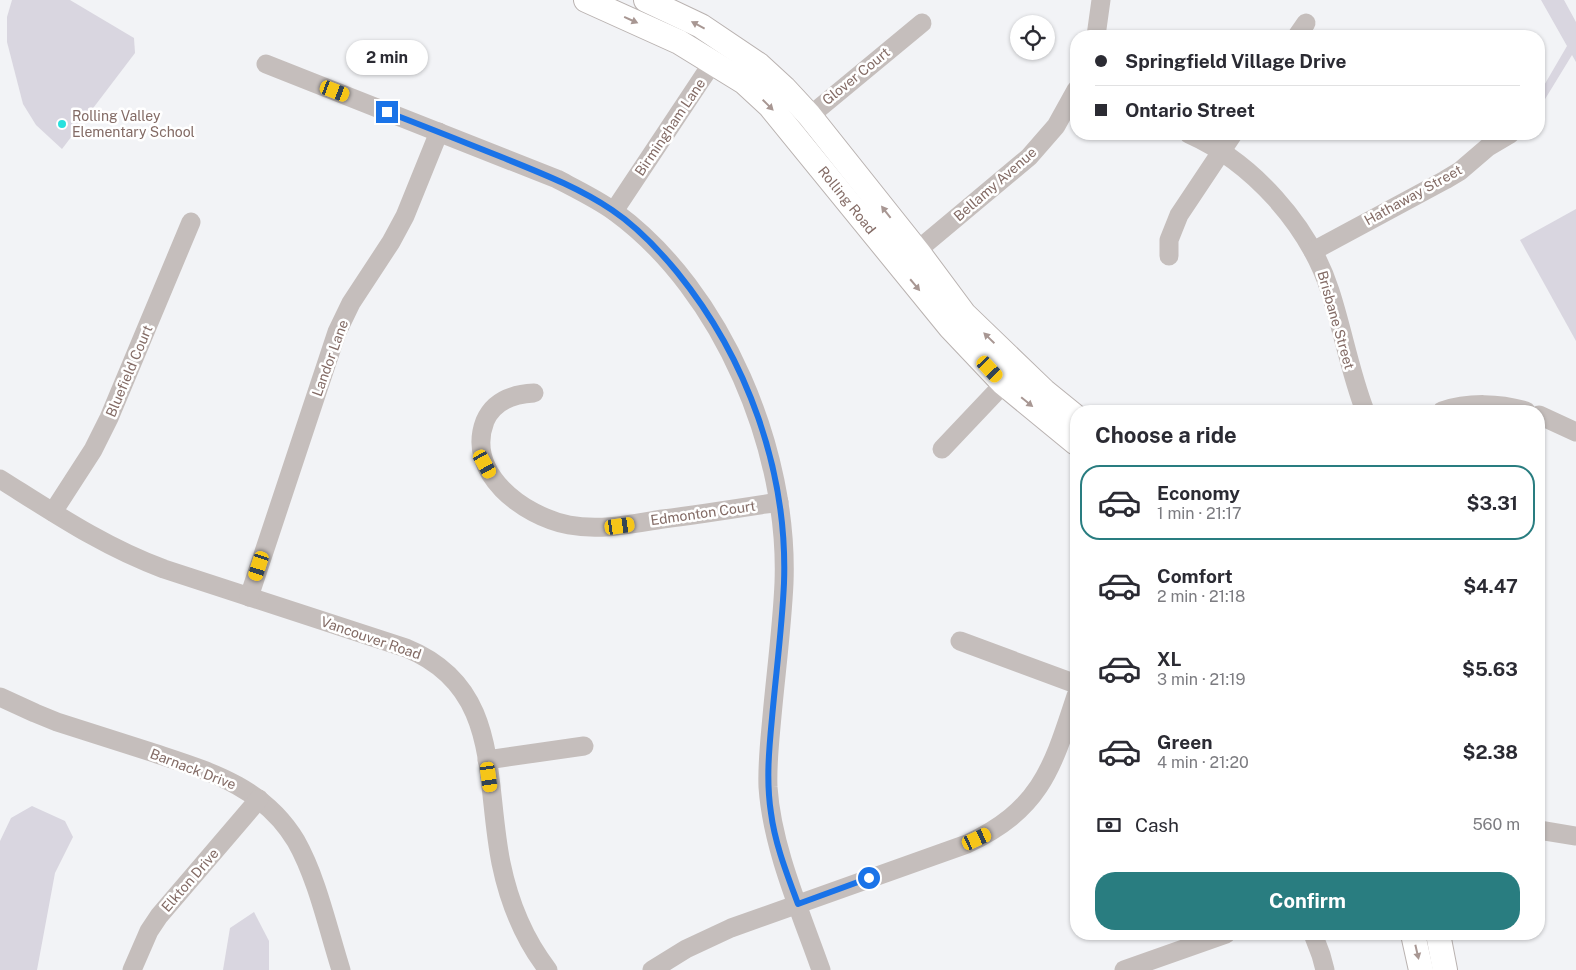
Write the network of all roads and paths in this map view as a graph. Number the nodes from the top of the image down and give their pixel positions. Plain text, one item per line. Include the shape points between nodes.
1 (586, 0) edge
2 (646, 0) edge
3 (1101, 0) edge
4 (922, 23) dead end
5 (1097, 30) edge
6 (725, 42) junction
7 (713, 62) junction
8 (266, 64) dead end
9 (1070, 101) edge
10 (809, 115) junction
11 (439, 132) junction
12 (792, 132) junction
13 (1201, 140) edge
14 (1229, 140) edge
15 (1501, 140) edge
16 (1222, 151) junction
17 (614, 211) junction
18 (191, 222) dead end
19 (1313, 250) junction
20 (1169, 256) dead end
21 (908, 258) junction
22 (1011, 376) junction
23 (534, 392) dead end
24 (1363, 405) edge
25 (1070, 413) edge
26 (1545, 418) edge
27 (1576, 432) edge
28 (1070, 438) edge
29 (942, 449) dead end
30 (0, 479) edge
31 (779, 502) junction
32 (52, 512) junction
33 (249, 597) junction
34 (960, 640) dead end
35 (1070, 682) edge
36 (0, 697) edge
37 (1070, 714) edge
38 (584, 746) dead end
39 (487, 760) junction
40 (259, 799) junction
41 (1545, 831) edge
42 (1576, 836) edge
43 (798, 904) junction
44 (1209, 940) edge
45 (1315, 940) edge
46 (1414, 940) edge
47 (1439, 940) edge
48 (132, 969) edge
49 (341, 970) edge
50 (548, 970) edge
51 (652, 970) edge
52 (821, 970) edge
53 (1124, 970) edge
54 (1325, 970) edge
55 (1421, 970) edge
56 (1444, 970) edge

1 -> 7 main road, Rolling Road via 679,42
6 -> 2 main road, Rolling Road via 701,26
3 - 5 street
4 - 10 street, Glover Court
6 - 7 street, Birmingham Lane
6 - 10 main road, Rolling Road via 759,66
7 -> 12 main road, Rolling Road via 744,82
7 - 17 street, Birmingham Lane
8 - 11 street
9 - 21 street, Bellamy Avenue via 1056,126 1029,157
10 - 12 street, Glover Court
21 -> 10 main road, Rolling Road
11 - 17 street via 557,179
11 - 33 street, Landor Lane via 405,216 351,303 337,332
12 - 21 main road, Rolling Road
13 - 16 street, Brisbane Street
14 - 16 street
15 - 19 street, Hathaway Street via 1453,175
16 - 19 street, Brisbane Street via 1283,207
16 - 20 street via 1179,215 1169,240
17 - 31 street via 666,258 711,319 738,369 759,419
18 - 32 street, Bluefield Court via 109,418 93,450
19 - 24 street, Brisbane Street via 1330,291
21 - 22 main road, Rolling Road via 964,314
22 - 25 main road, Rolling Road via 1044,392
22 -> 28 main road, Rolling Road
22 - 29 street
23 - 31 street, Edmonton Court via 504,399 493,408 482,429 481,444 485,464 497,483 515,500 538,514 569,525 601,528
26 - 27 street
30 - 32 street, Vancouver Road
31 - 43 street via 784,584 768,786 776,836
32 - 33 street, Vancouver Road via 103,543 140,560
33 - 39 street, Vancouver Road via 406,648 434,662 454,680 470,702 480,725
34 - 35 street
36 - 40 street, Barnack Drive via 57,722 229,780
37 - 43 street via 1049,771 1029,799 1006,821 966,844
38 - 39 street
39 - 50 street, Vancouver Road via 507,888 527,938
40 - 48 street, Elkton Drive via 159,916
40 - 49 street, Barnack Drive via 286,827 304,858
41 - 42 street
43 - 51 street via 722,932
43 - 52 street
44 - 53 street
45 - 54 street
46 -> 55 main road
47 - 56 main road

